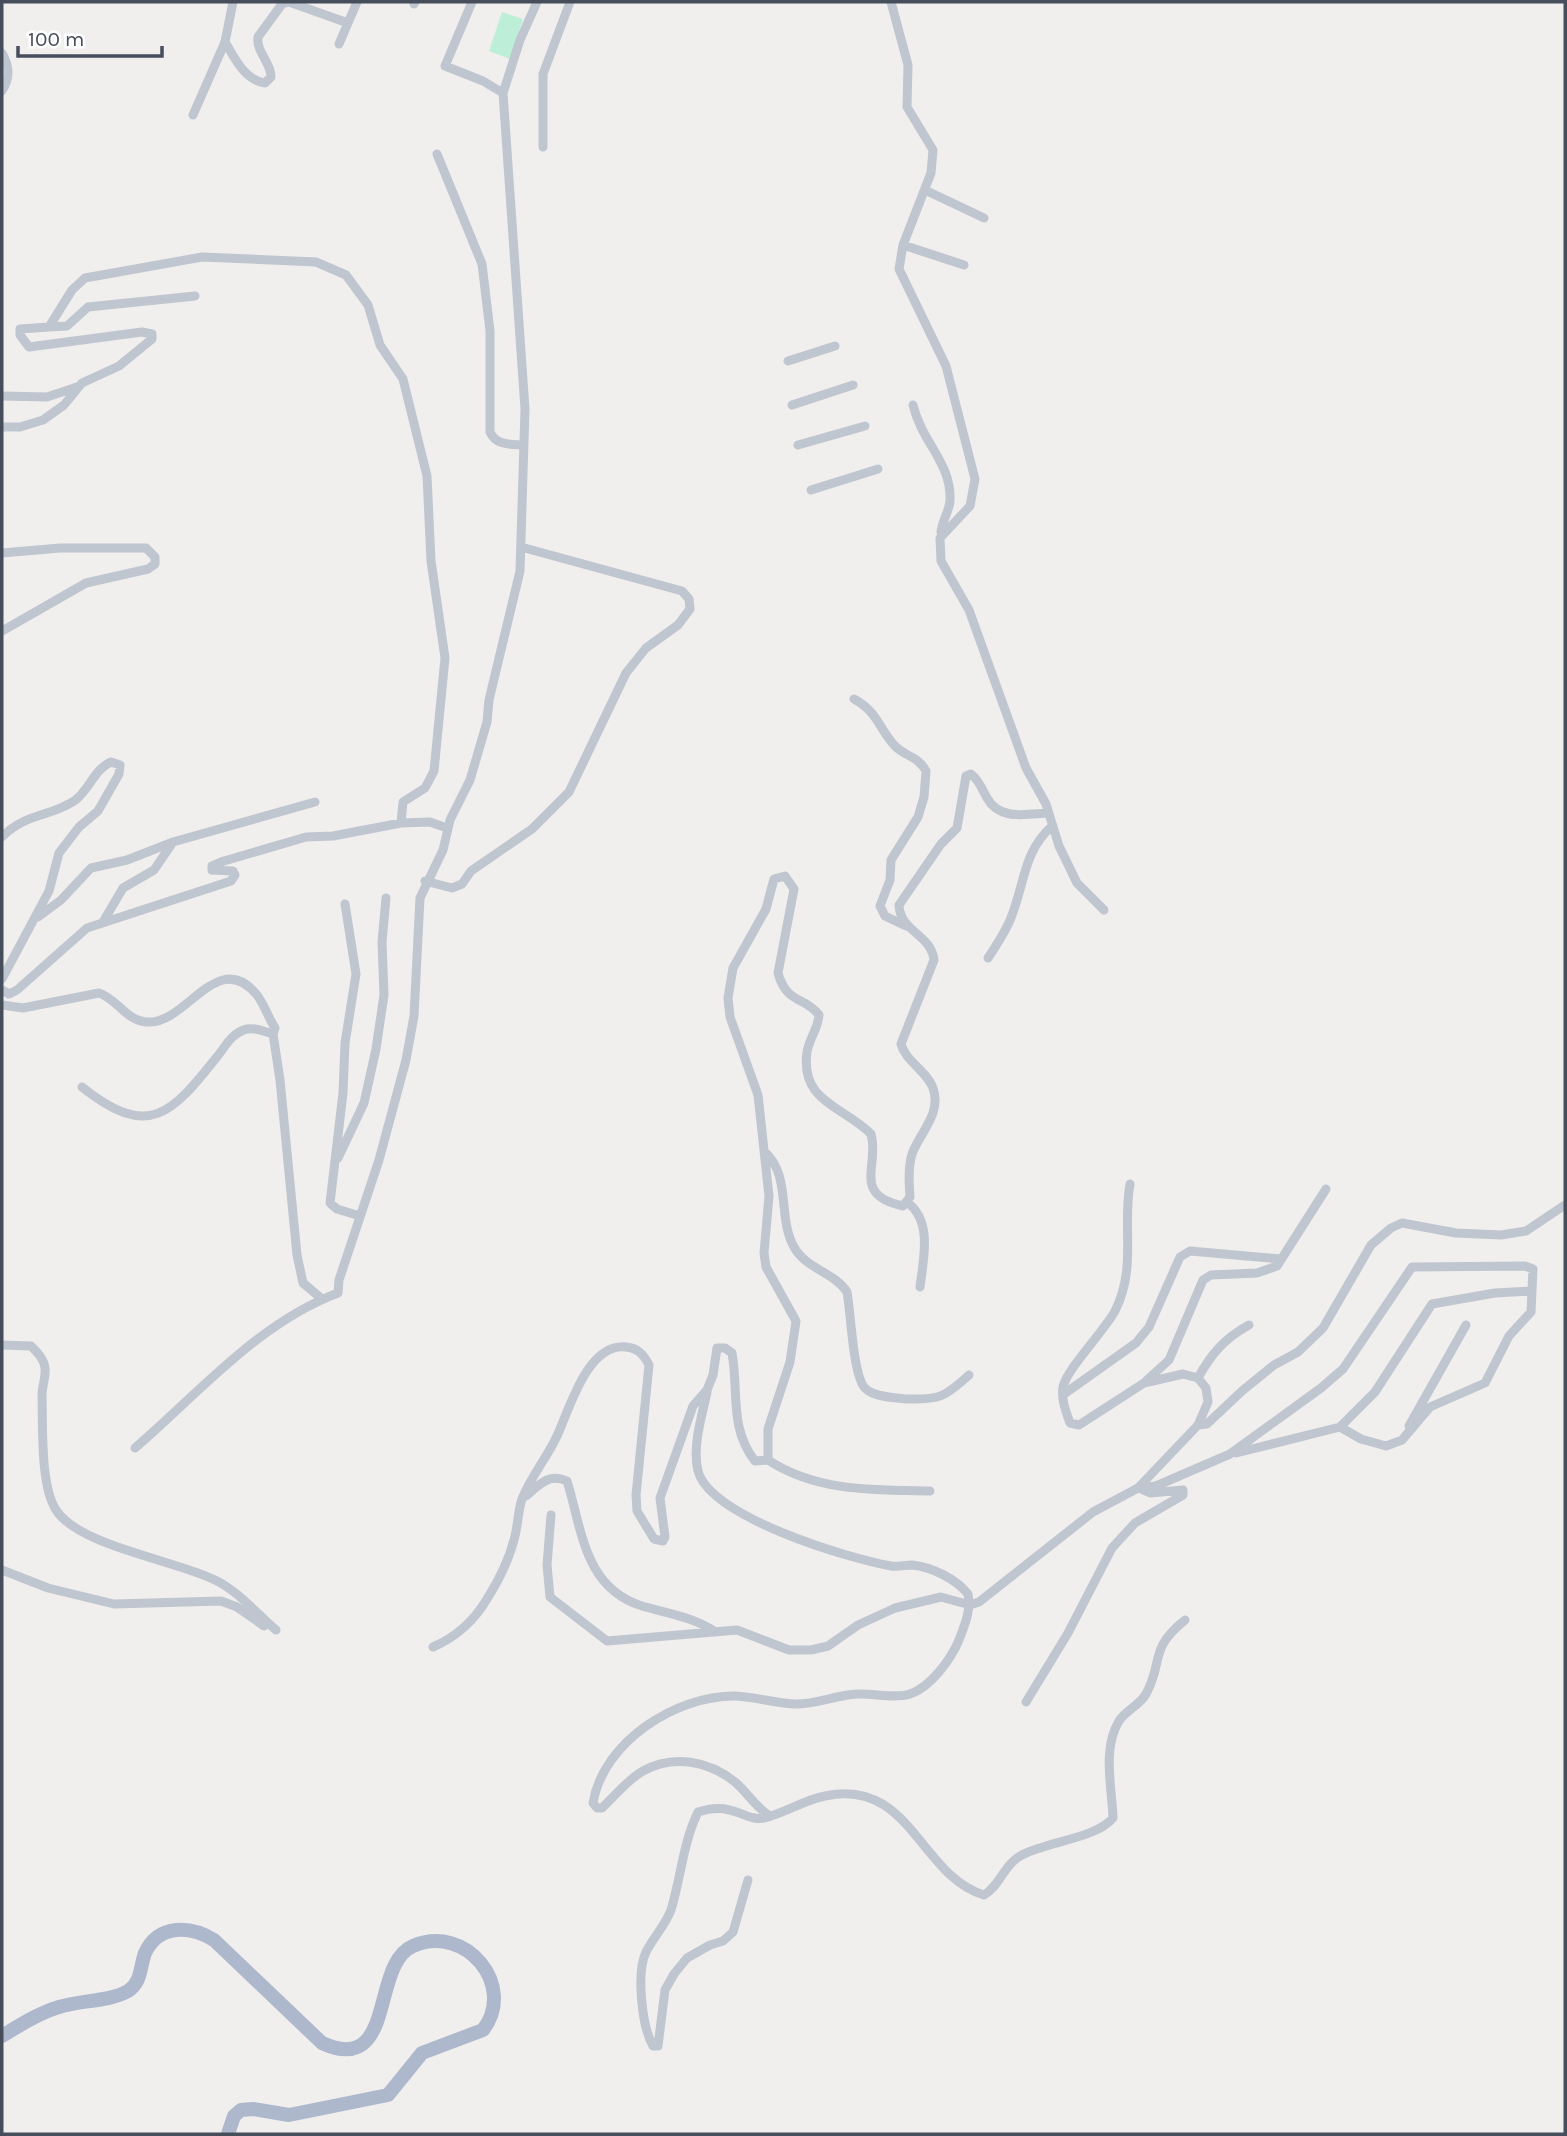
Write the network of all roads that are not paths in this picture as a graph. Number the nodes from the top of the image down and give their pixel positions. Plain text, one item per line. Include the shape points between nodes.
1 (233, 2) edge
2 (356, 2) edge
3 (472, 2) edge
4 (537, 2) edge
5 (570, 2) edge
6 (891, 2) edge
7 (348, 23) junction
8 (225, 41) junction
9 (340, 44) dead end
10 (2, 53) edge
11 (2, 91) edge
12 (503, 93) junction
13 (193, 115) dead end
14 (543, 147) dead end
15 (437, 154) dead end
16 (925, 190) junction
17 (984, 218) dead end
18 (904, 245) junction
19 (964, 265) dead end
20 (195, 296) dead end
21 (49, 327) junction
22 (835, 346) dead end
23 (788, 361) dead end
24 (853, 385) dead end
25 (77, 387) junction
26 (2, 396) edge
27 (792, 405) dead end
28 (913, 405) dead end
29 (865, 426) dead end
30 (2, 428) edge
31 (524, 445) junction
32 (798, 445) dead end
33 (878, 469) dead end
34 (811, 489) dead end
35 (940, 538) junction
36 (521, 547) junction
37 (2, 553) edge
38 (7, 626) edge
39 (2, 631) edge
40 (854, 699) dead end
41 (315, 802) dead end
42 (1049, 813) junction
43 (401, 822) junction
44 (1052, 826) junction
45 (447, 828) junction
46 (2, 837) edge
47 (173, 842) junction
48 (425, 881) junction
49 (386, 898) dead end
50 (345, 904) dead end
51 (1104, 910) dead end
52 (31, 923) junction
53 (102, 924) junction
54 (906, 926) junction
55 (988, 958) dead end
56 (2, 979) edge
57 (2, 990) edge
58 (2, 1005) edge
59 (273, 1034) junction
60 (82, 1087) dead end
61 (764, 1151) junction
62 (335, 1164) junction
63 (1130, 1184) dead end
64 (1326, 1189) dead end
65 (908, 1203) junction
66 (1565, 1205) edge
67 (360, 1216) junction
68 (1282, 1259) junction
69 (920, 1287) dead end
70 (1531, 1291) junction
71 (322, 1299) junction
72 (1249, 1325) dead end
73 (1466, 1325) dead end
74 (2, 1345) edge
75 (969, 1375) dead end
76 (1198, 1378) junction
77 (1144, 1383) junction
78 (707, 1390) junction
79 (1063, 1394) junction
80 (1198, 1425) junction
81 (1340, 1427) junction
82 (1402, 1440) junction
83 (135, 1448) dead end
84 (1230, 1454) junction
85 (768, 1460) junction
86 (1138, 1488) junction
87 (930, 1490) dead end
88 (522, 1499) junction
89 (551, 1515) dead end
90 (2, 1570) edge
91 (970, 1605) junction
92 (1185, 1620) dead end
93 (714, 1631) junction
94 (433, 1647) dead end
95 (1026, 1702) dead end
96 (770, 1816) junction
97 (748, 1881) dead end
98 (2, 2036) edge
99 (228, 2134) edge

1 - 8 street
2 - 7 street
3 - 12 street via 445,66 484,80
4 - 12 street
5 - 14 street via 543,75
6 - 16 street via 908,65 907,107 933,150
7 - 8 street via 289,2 282,4 258,37 257,44 271,68 265,83 244,72
7 - 9 street
8 - 13 street
10 - 11 street via 9,68
12 - 31 street
15 - 31 street via 482,264 490,331 490,432 500,443
16 - 17 street
16 - 18 street
18 - 19 street
18 - 35 street via 899,269 946,366 975,479 970,506
20 - 21 street via 88,307 67,327
21 - 25 street via 22,327 20,335 33,348 147,332 153,337 131,358
21 - 43 street via 85,278 202,257 316,262 346,275 368,306 380,345 403,379 427,476 431,561 444,652 434,771 425,788 402,803
22 - 23 street
24 - 27 street
25 - 26 street via 47,397
25 - 30 street via 64,405 43,420
28 - 35 street via 922,434 949,482 950,502
29 - 32 street
31 - 36 street
33 - 34 street
35 - 42 street via 941,561 969,610 1026,768
36 - 45 street via 520,571 487,722 470,780
36 - 48 street via 682,592 690,609 678,625 646,648 626,673 569,792 532,829 471,871 462,884 452,888
37 - 38 street via 146,548 155,556 155,564 148,569 86,583
38 - 39 street
40 - 54 street via 880,721 895,746 915,757 926,771 918,817 891,860 890,880 880,906 885,916
41 - 47 street
42 - 44 street
42 - 54 street via 1003,814 991,805 977,779 966,776 957,828 899,905
43 - 45 street via 429,822
43 - 53 street via 306,837 224,861 212,870 233,871 231,881
44 - 51 street via 1077,883
44 - 55 street via 1030,853 1013,914
45 - 48 street via 443,849
46 - 52 street via 26,818 71,803 103,765 120,765 98,811 59,853 49,891
47 - 52 street via 91,868
47 - 53 street via 154,870 123,888
48 - 67 street via 406,1060
49 - 62 street via 384,995 376,1049 364,1103
50 - 62 street via 356,974
52 - 56 street
53 - 57 street via 87,928 17,990 9,994
54 - 65 street via 927,941 934,960 901,1044 903,1053 933,1088 934,1102 932,1120 913,1153
58 - 59 street via 23,1008 99,993 128,1016 154,1022 175,1015 214,982 234,981 257,995 275,1028
59 - 60 street via 250,1028 235,1034 175,1105 154,1115 114,1111
59 - 71 street via 297,1255 303,1283
61 - 65 street via 758,1095 730,1017 728,998 733,968 766,909 774,879 780,875 794,889 778,973 789,996 819,1015 807,1050 811,1083 816,1095 871,1134 869,1164 877,1194 888,1203
61 - 75 street via 775,1161 785,1199 786,1231 794,1248 847,1292 858,1373 865,1388 901,1399 935,1400
61 - 85 street via 769,1196 766,1267 796,1321 790,1362 768,1429
62 - 67 street via 330,1203
63 - 79 street via 1130,1260 1123,1286 1115,1311 1063,1385
64 - 68 street
65 - 69 street via 920,1218 925,1240
66 - 80 street via 1526,1231 1501,1235 1402,1223 1391,1227 1371,1245 1323,1328 1207,1424
67 - 71 street via 338,1293
68 - 77 street via 1277,1266 1257,1273 1211,1275 1203,1280 1168,1360
68 - 79 street via 1190,1251 1180,1257 1149,1327 1136,1343
70 - 81 street via 1432,1304 1375,1392
70 - 82 street via 1531,1312 1509,1336 1485,1383 1430,1406
70 - 84 street via 1534,1269 1525,1266 1412,1267 1343,1369
71 - 83 street via 274,1326
72 - 76 street via 1212,1353
73 - 82 street
74 - 90 street via 31,1346 45,1367 42,1392 48,1491 56,1510 71,1526 214,1579 276,1630 221,1601 114,1604 48,1588
76 - 77 street via 1182,1374
76 - 80 street via 1206,1388 1208,1402
77 - 79 street via 1079,1425 1070,1423
78 - 85 street via 717,1348 725,1348 734,1362 737,1426 743,1445 755,1461
78 - 88 street via 692,1406 660,1499 663,1541 654,1539 637,1511 649,1365 635,1348 619,1346 590,1367
78 - 91 street via 696,1456 709,1492 794,1538 893,1567 929,1569 961,1586
80 - 86 street
81 - 82 street via 1361,1440 1386,1446
81 - 84 street
84 - 86 street via 1156,1486
85 - 87 street via 787,1473 821,1484 866,1490
86 - 91 street via 1093,1512
86 - 95 street via 1150,1493 1182,1490 1183,1495 1135,1523 1112,1548
88 - 93 street via 546,1479 567,1481 586,1556 606,1583 637,1604
88 - 94 street via 515,1538 486,1600 452,1638
89 - 93 street via 550,1597 607,1641
91 - 93 street via 941,1597 880,1612 828,1646 811,1650 781,1647 737,1630
91 - 96 street via 954,1651 923,1687 909,1695 858,1694 797,1704 735,1696 705,1699 649,1723 628,1740 595,1791 593,1803 602,1808 643,1771 689,1761 712,1767 737,1783
92 - 96 street via 1160,1648 1145,1696 1120,1719 1113,1735 1109,1757 1113,1818 1104,1828 1020,1856 984,1895 973,1892 943,1865 897,1812 872,1798 825,1795
96 - 97 street via 762,1819 727,1807 698,1812 670,1913 641,1964 643,2004 653,2046 658,2046 665,1990 687,1958 733,1933
98 - 99 main road via 59,2007 128,1991 137,1982 150,1946 167,1932 186,1928 214,1940 322,2043 335,2049 358,2048 367,2040 394,1969 408,1948 432,1939 449,1941 480,1962 492,1983 494,2004 488,2023 482,2030 422,2053 388,2095 289,2115 241,2110 233,2116

